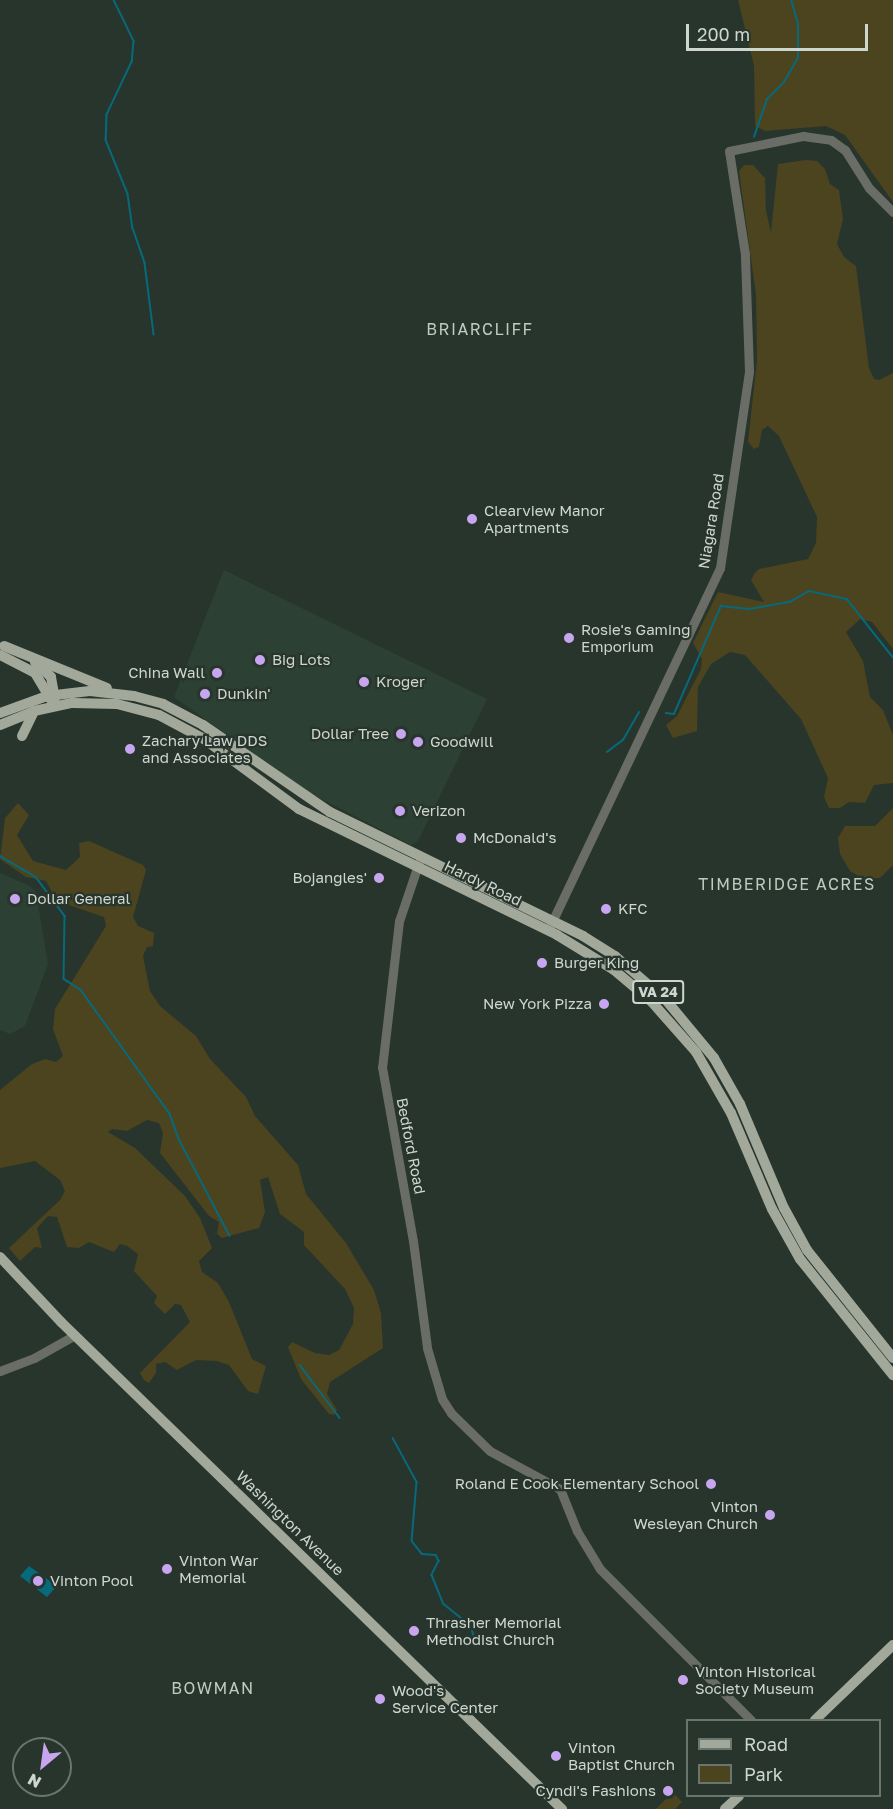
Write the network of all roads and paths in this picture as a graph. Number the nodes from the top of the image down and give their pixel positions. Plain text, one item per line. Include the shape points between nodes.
1 (893, 212) edge
2 (1, 648) edge
3 (118, 693) junction
4 (52, 699) junction
5 (34, 711) junction
6 (2, 720) edge
7 (419, 862) junction
8 (550, 926) junction
9 (789, 1229) junction
10 (0, 1257) edge
11 (75, 1335) junction
12 (893, 1358) edge
13 (0, 1371) edge
14 (893, 1375) edge
15 (893, 1645) edge
16 (750, 1719) edge
17 (816, 1719) edge
18 (738, 1797) edge
19 (562, 1809) edge
20 (725, 1809) edge

1 - 8 street, Niagara Road via 869,188 845,150 831,140 803,136 729,151 745,254 749,371 720,568
2 - 3 main road
2 - 4 main road via 45,670
3 - 4 main road, VA 24
3 - 7 main road, Hardy Road / VA 24 via 183,713 309,800
4 - 5 main road, VA 24
4 - 6 main road, VA 24
4 - 7 main road, Hardy Road / VA 24 via 117,704 175,722 298,809
5 - 6 main road, VA 24
5 - 6 main road via 21,736 15,725
7 - 8 main road, Hardy Road / VA 24
7 - 16 street, Bedford Road via 399,921 382,1067 429,1360 451,1413 490,1451 560,1489 600,1569
8 - 9 main road, Hardy Road / VA 24 via 614,970 685,1037 727,1104
9 - 12 main road, VA 24
9 - 14 main road, VA 24 via 819,1285
10 - 11 main road, Washington Avenue
11 - 13 street
11 - 19 main road, Washington Avenue
15 - 17 main road
18 - 20 main road

